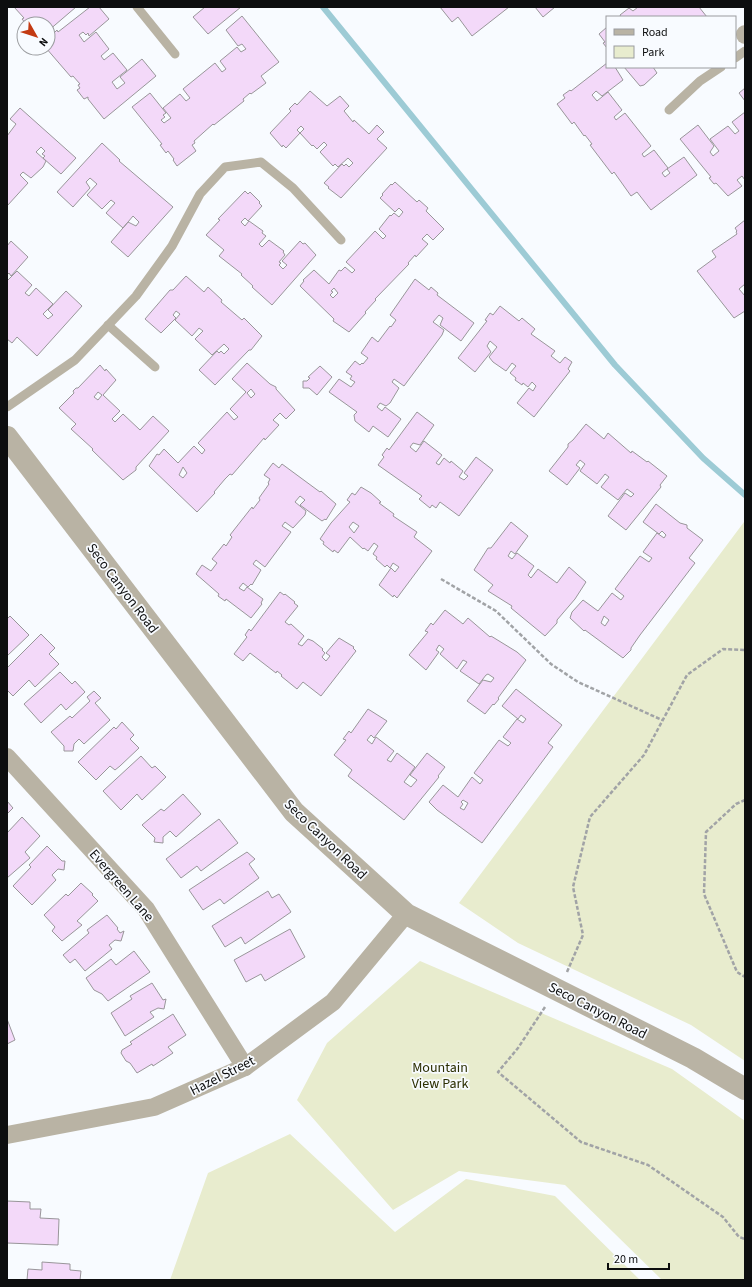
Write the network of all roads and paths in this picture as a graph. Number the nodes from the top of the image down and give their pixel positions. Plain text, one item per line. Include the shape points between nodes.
1 (136, 7) edge
2 (745, 51) edge
3 (175, 54) dead end
4 (736, 57) edge
5 (720, 68) edge
6 (669, 110) dead end
7 (341, 240) dead end
8 (108, 325) junction
9 (155, 367) dead end
10 (7, 407) edge
11 (7, 437) edge
12 (441, 579) dead end
13 (745, 650) edge
14 (662, 720) junction
15 (7, 757) edge
16 (745, 800) edge
17 (406, 914) junction
18 (745, 977) edge
19 (557, 989) junction
20 (245, 1067) junction
21 (745, 1089) edge
22 (7, 1135) edge
23 (745, 1239) edge

1 - 3 lane
2 - 4 lane
5 - 6 lane
7 - 8 lane via 293,188 260,162 225,167 200,194 172,246 136,296
8 - 9 lane
8 - 10 lane via 75,360
11 - 17 street, Seco Canyon Road via 294,812
12 - 14 path via 496,610 551,664 578,682
13 - 14 path via 723,649 687,675
14 - 19 path via 644,755 590,817 573,887 583,935
15 - 20 street, Evergreen Lane via 146,909
16 - 18 path via 736,804 706,832 704,894 737,972
17 - 19 street, Seco Canyon Road
17 - 20 street, Hazel Street via 333,1002
19 - 21 street, Seco Canyon Road via 693,1058
19 - 23 path via 518,1048 498,1072 581,1142 648,1165 723,1217 739,1237
20 - 22 street, Hazel Street via 154,1107

